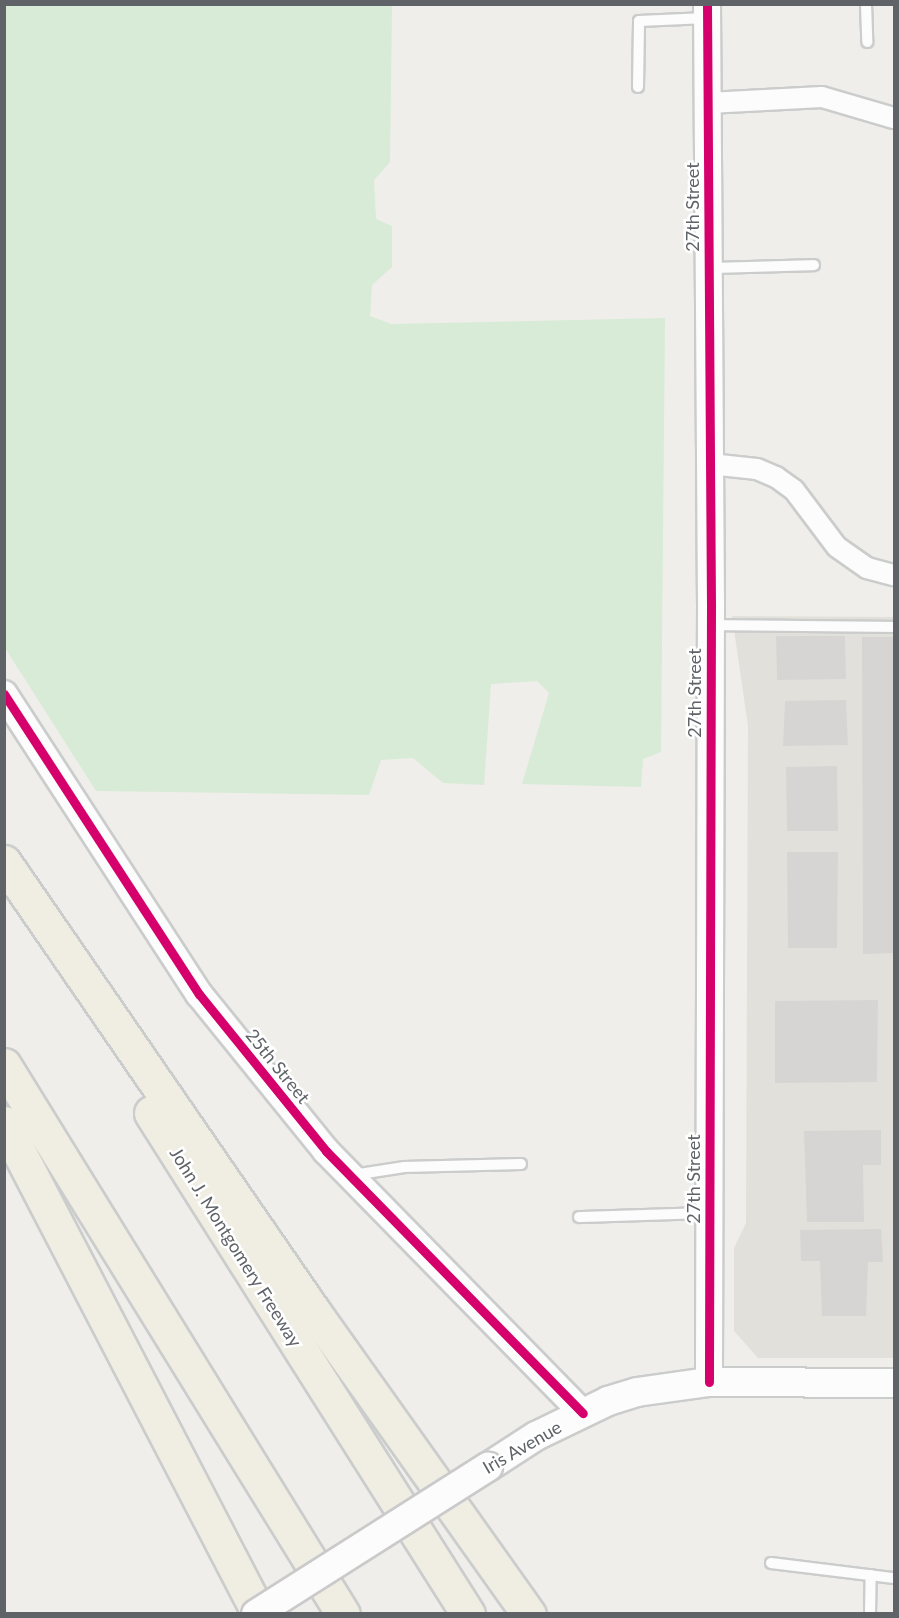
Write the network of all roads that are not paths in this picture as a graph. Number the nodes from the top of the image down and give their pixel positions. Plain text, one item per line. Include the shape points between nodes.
1 (866, 4) edge
2 (707, 11) edge
3 (867, 42) dead end
4 (638, 87) dead end
5 (708, 103) junction
6 (894, 118) edge
7 (814, 266) dead end
8 (709, 268) junction
9 (710, 464) junction
10 (894, 575) edge
11 (711, 625) junction
12 (894, 627) edge
13 (4, 694) edge
14 (4, 862) edge
15 (4, 881) edge
16 (4, 1065) edge
17 (4, 1123) edge
18 (521, 1164) dead end
19 (350, 1175) junction
20 (709, 1213) junction
21 (579, 1217) dead end
22 (709, 1382) junction
23 (894, 1383) edge
24 (583, 1413) junction
25 (771, 1563) dead end
26 (871, 1575) junction
27 (894, 1578) edge
28 (257, 1614) edge
29 (343, 1614) edge
30 (468, 1614) edge
31 (529, 1614) edge
32 (870, 1614) edge

1 - 3 lane
2 - 4 lane via 639,21
2 - 5 street, 27th Street
5 - 6 street via 822,97
5 - 8 street, 27th Street
7 - 8 lane
8 - 9 street, 27th Street
9 - 10 street via 757,469 776,477 794,490 837,547 867,568
9 - 11 street, 27th Street
11 - 12 lane
11 - 20 street, 27th Street
13 - 19 street, 25th Street via 199,994 326,1151
14 - 31 highway via 314,1312
15 - 30 highway, John J. Montgomery Freeway
16 - 29 highway
17 - 28 highway
18 - 19 lane via 404,1167
19 - 24 street, 25th Street
20 - 21 lane
20 - 22 street, 27th Street
22 - 23 main road, Iris Avenue
22 - 24 main road, Iris Avenue via 637,1392
24 - 28 main road, Iris Avenue, bridge via 536,1436
25 - 26 lane
26 - 27 lane
26 - 32 lane

